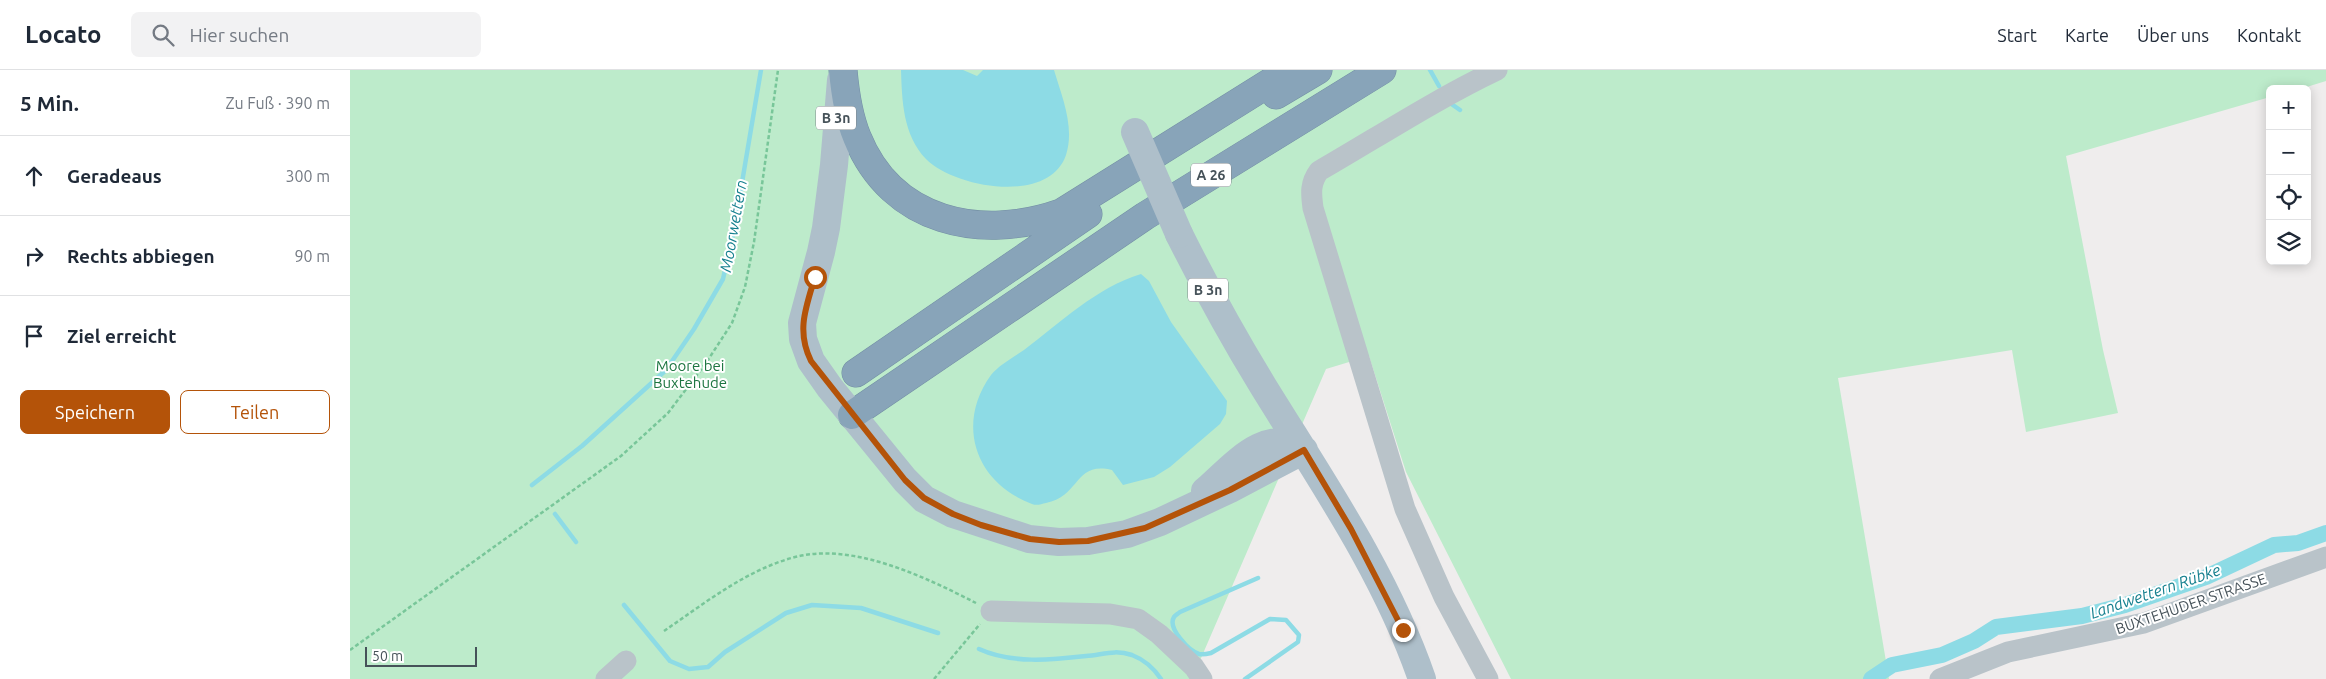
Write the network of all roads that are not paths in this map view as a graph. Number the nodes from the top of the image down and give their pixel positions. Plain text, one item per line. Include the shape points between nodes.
1 (842, 70) edge
2 (1290, 70) edge
3 (1318, 70) edge
4 (1382, 70) edge
5 (1497, 70) edge
6 (1135, 132) dead end
7 (856, 372) dead end
8 (1265, 389) junction
9 (852, 415) junction
10 (1304, 450) junction
11 (1247, 454) junction
12 (1183, 510) junction
13 (2325, 563) edge
14 (991, 611) road end
15 (626, 661) dead end
16 (606, 679) edge
17 (1202, 679) edge
18 (1422, 679) edge
19 (1488, 679) edge
20 (1940, 679) edge

1 - 2 highway via 846,102 857,137 883,179 909,201 935,215 955,222 996,227 1061,213
1 - 9 main road, B 3n via 826,228 802,334 811,361
3 - 7 highway, A 26 via 1092,212
4 - 9 highway, A 26 via 1145,216
5 - 19 street via 1456,90 1319,171 1312,180 1311,193 1405,509 1444,597
6 - 8 main road, B 3n, bridge via 1179,234 1238,346
8 - 10 main road
8 - 11 main road via 1260,428
9 - 12 main road via 905,480 924,498 953,514 1008,533 1045,542 1088,541 1145,528
10 - 11 main road via 1287,443 1270,443
10 - 12 main road via 1230,490
10 - 18 main road via 1382,588
11 - 12 main road
13 - 20 street, BUXTEHUDER STRASSE via 2144,623 2008,652
14 - 17 street via 1110,614 1138,619 1194,667
15 - 16 street

